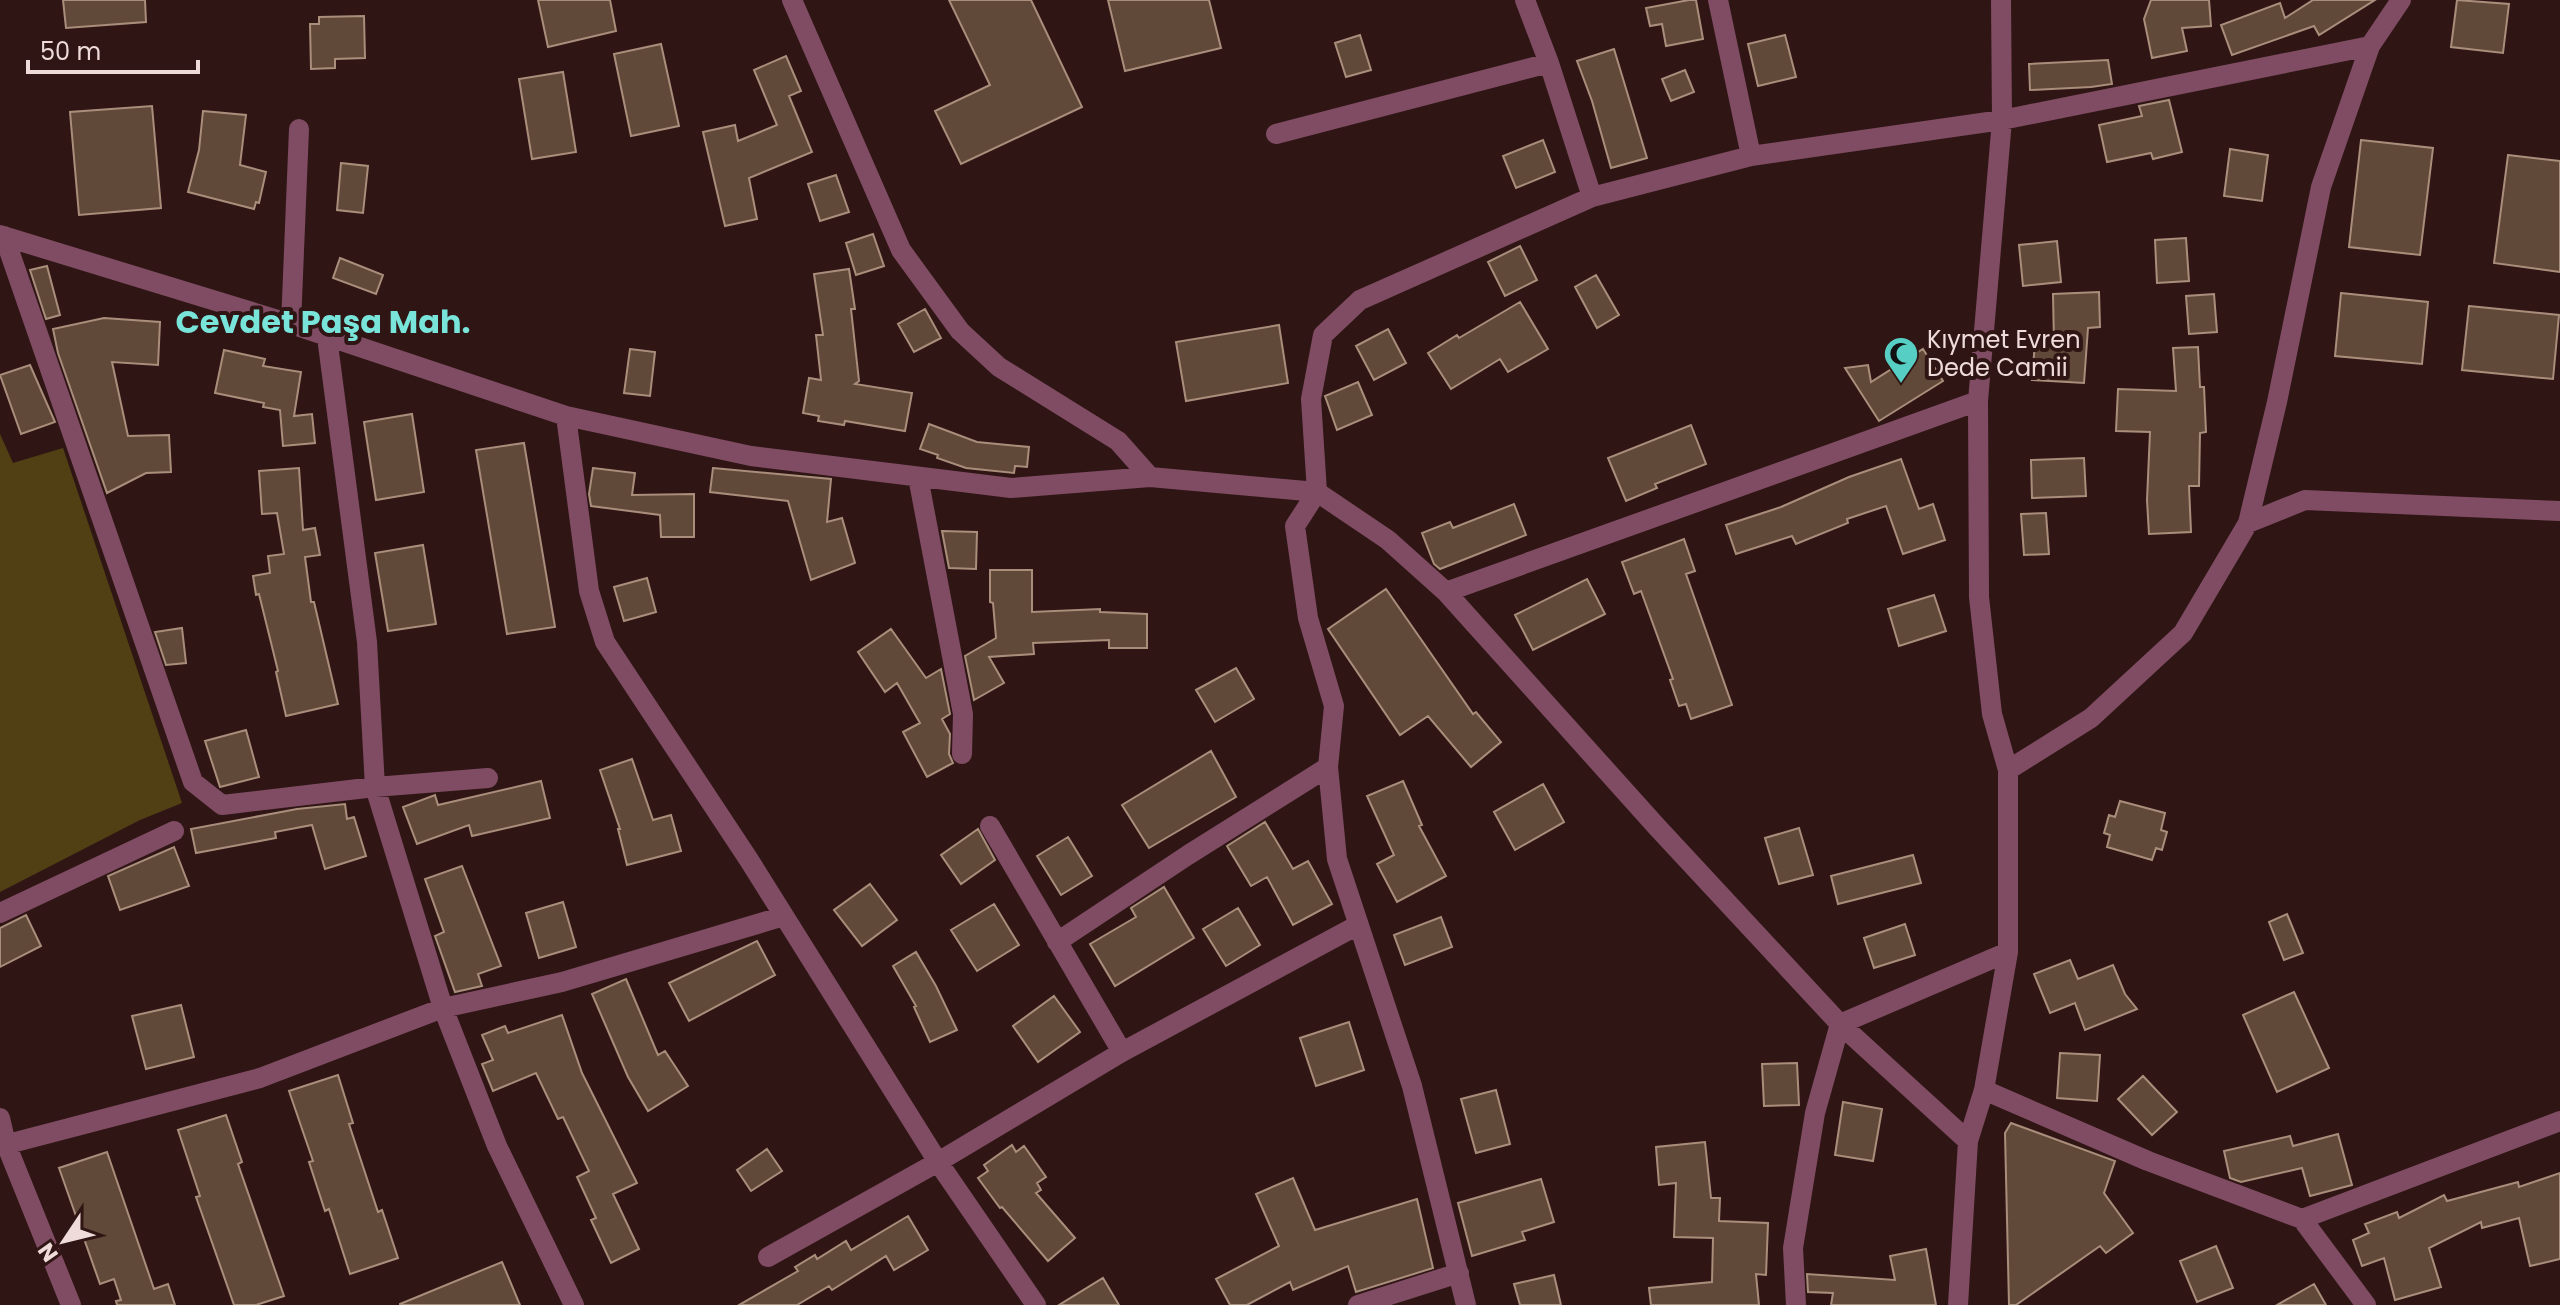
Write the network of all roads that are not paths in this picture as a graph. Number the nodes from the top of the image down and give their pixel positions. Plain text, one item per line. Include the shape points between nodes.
1 (792, 0) edge
2 (1525, 0) edge
3 (1718, 0) edge
4 (2001, 0) edge
5 (2401, 0) edge
6 (2370, 46) junction
7 (1549, 63) junction
8 (2002, 120) junction
9 (299, 129) dead end
10 (1276, 134) dead end
11 (1751, 156) junction
12 (1592, 197) junction
13 (2, 235) edge
14 (291, 324) junction
15 (327, 337) junction
16 (1978, 401) junction
17 (566, 416) junction
18 (918, 477) junction
19 (1150, 477) junction
20 (1317, 492) junction
21 (2560, 511) edge
22 (2248, 523) junction
23 (1446, 592) junction
24 (962, 754) dead end
25 (1328, 767) junction
26 (2008, 770) junction
27 (488, 778) dead end
28 (375, 787) junction
29 (990, 826) dead end
30 (174, 831) dead end
31 (0, 913) edge
32 (784, 916) junction
33 (1358, 925) junction
34 (1057, 942) junction
35 (2008, 952) junction
36 (443, 1008) junction
37 (1840, 1024) junction
38 (1122, 1052) junction
39 (1984, 1090) junction
40 (0, 1118) edge
41 (2560, 1121) edge
42 (1968, 1141) junction
43 (3, 1145) edge
44 (938, 1162) junction
45 (2302, 1219) junction
46 (768, 1257) dead end
47 (1459, 1273) junction
48 (71, 1305) edge
49 (574, 1305) edge
50 (1036, 1305) edge
51 (1358, 1305) edge
52 (1466, 1305) edge
53 (1796, 1305) edge
54 (1958, 1305) edge
55 (2366, 1305) edge

1 - 19 street via 901,250 960,331 999,367 1118,441
2 - 7 street
3 - 11 street
4 - 8 street
5 - 6 street
6 - 8 street
6 - 22 street via 2321,187
7 - 10 street
7 - 12 street
8 - 11 street
8 - 16 street
9 - 14 street
11 - 12 street
12 - 20 street via 1360,300 1323,335 1311,399
13 - 14 street
13 - 28 street via 193,782 222,805
14 - 15 street
15 - 17 street
15 - 28 street via 367,642
16 - 23 street
16 - 26 street via 1979,597 1992,714
17 - 18 street via 751,456
17 - 32 street via 589,591 605,642
18 - 19 street via 1011,488
18 - 24 street via 963,714
19 - 20 street
20 - 23 street via 1388,540
20 - 25 street via 1295,526 1308,618 1334,706
21 - 22 street via 2305,500
22 - 26 street via 2183,633 2091,718
23 - 37 street
25 - 33 street via 1337,859
25 - 34 street
26 - 35 street
27 - 28 street
28 - 36 street
29 - 34 street
30 - 31 street
32 - 36 street via 562,982
32 - 44 street
33 - 38 street
33 - 47 street via 1412,1086
34 - 38 street
35 - 37 street
35 - 39 street
36 - 43 street via 260,1078
36 - 49 street via 497,1146
37 - 42 street
37 - 53 street via 1815,1113 1793,1248
38 - 44 street
39 - 42 street
39 - 45 street via 2148,1161
40 - 43 street
41 - 45 street
42 - 54 street
43 - 48 street
44 - 46 street
44 - 50 street
45 - 55 street
47 - 51 street
47 - 52 street

